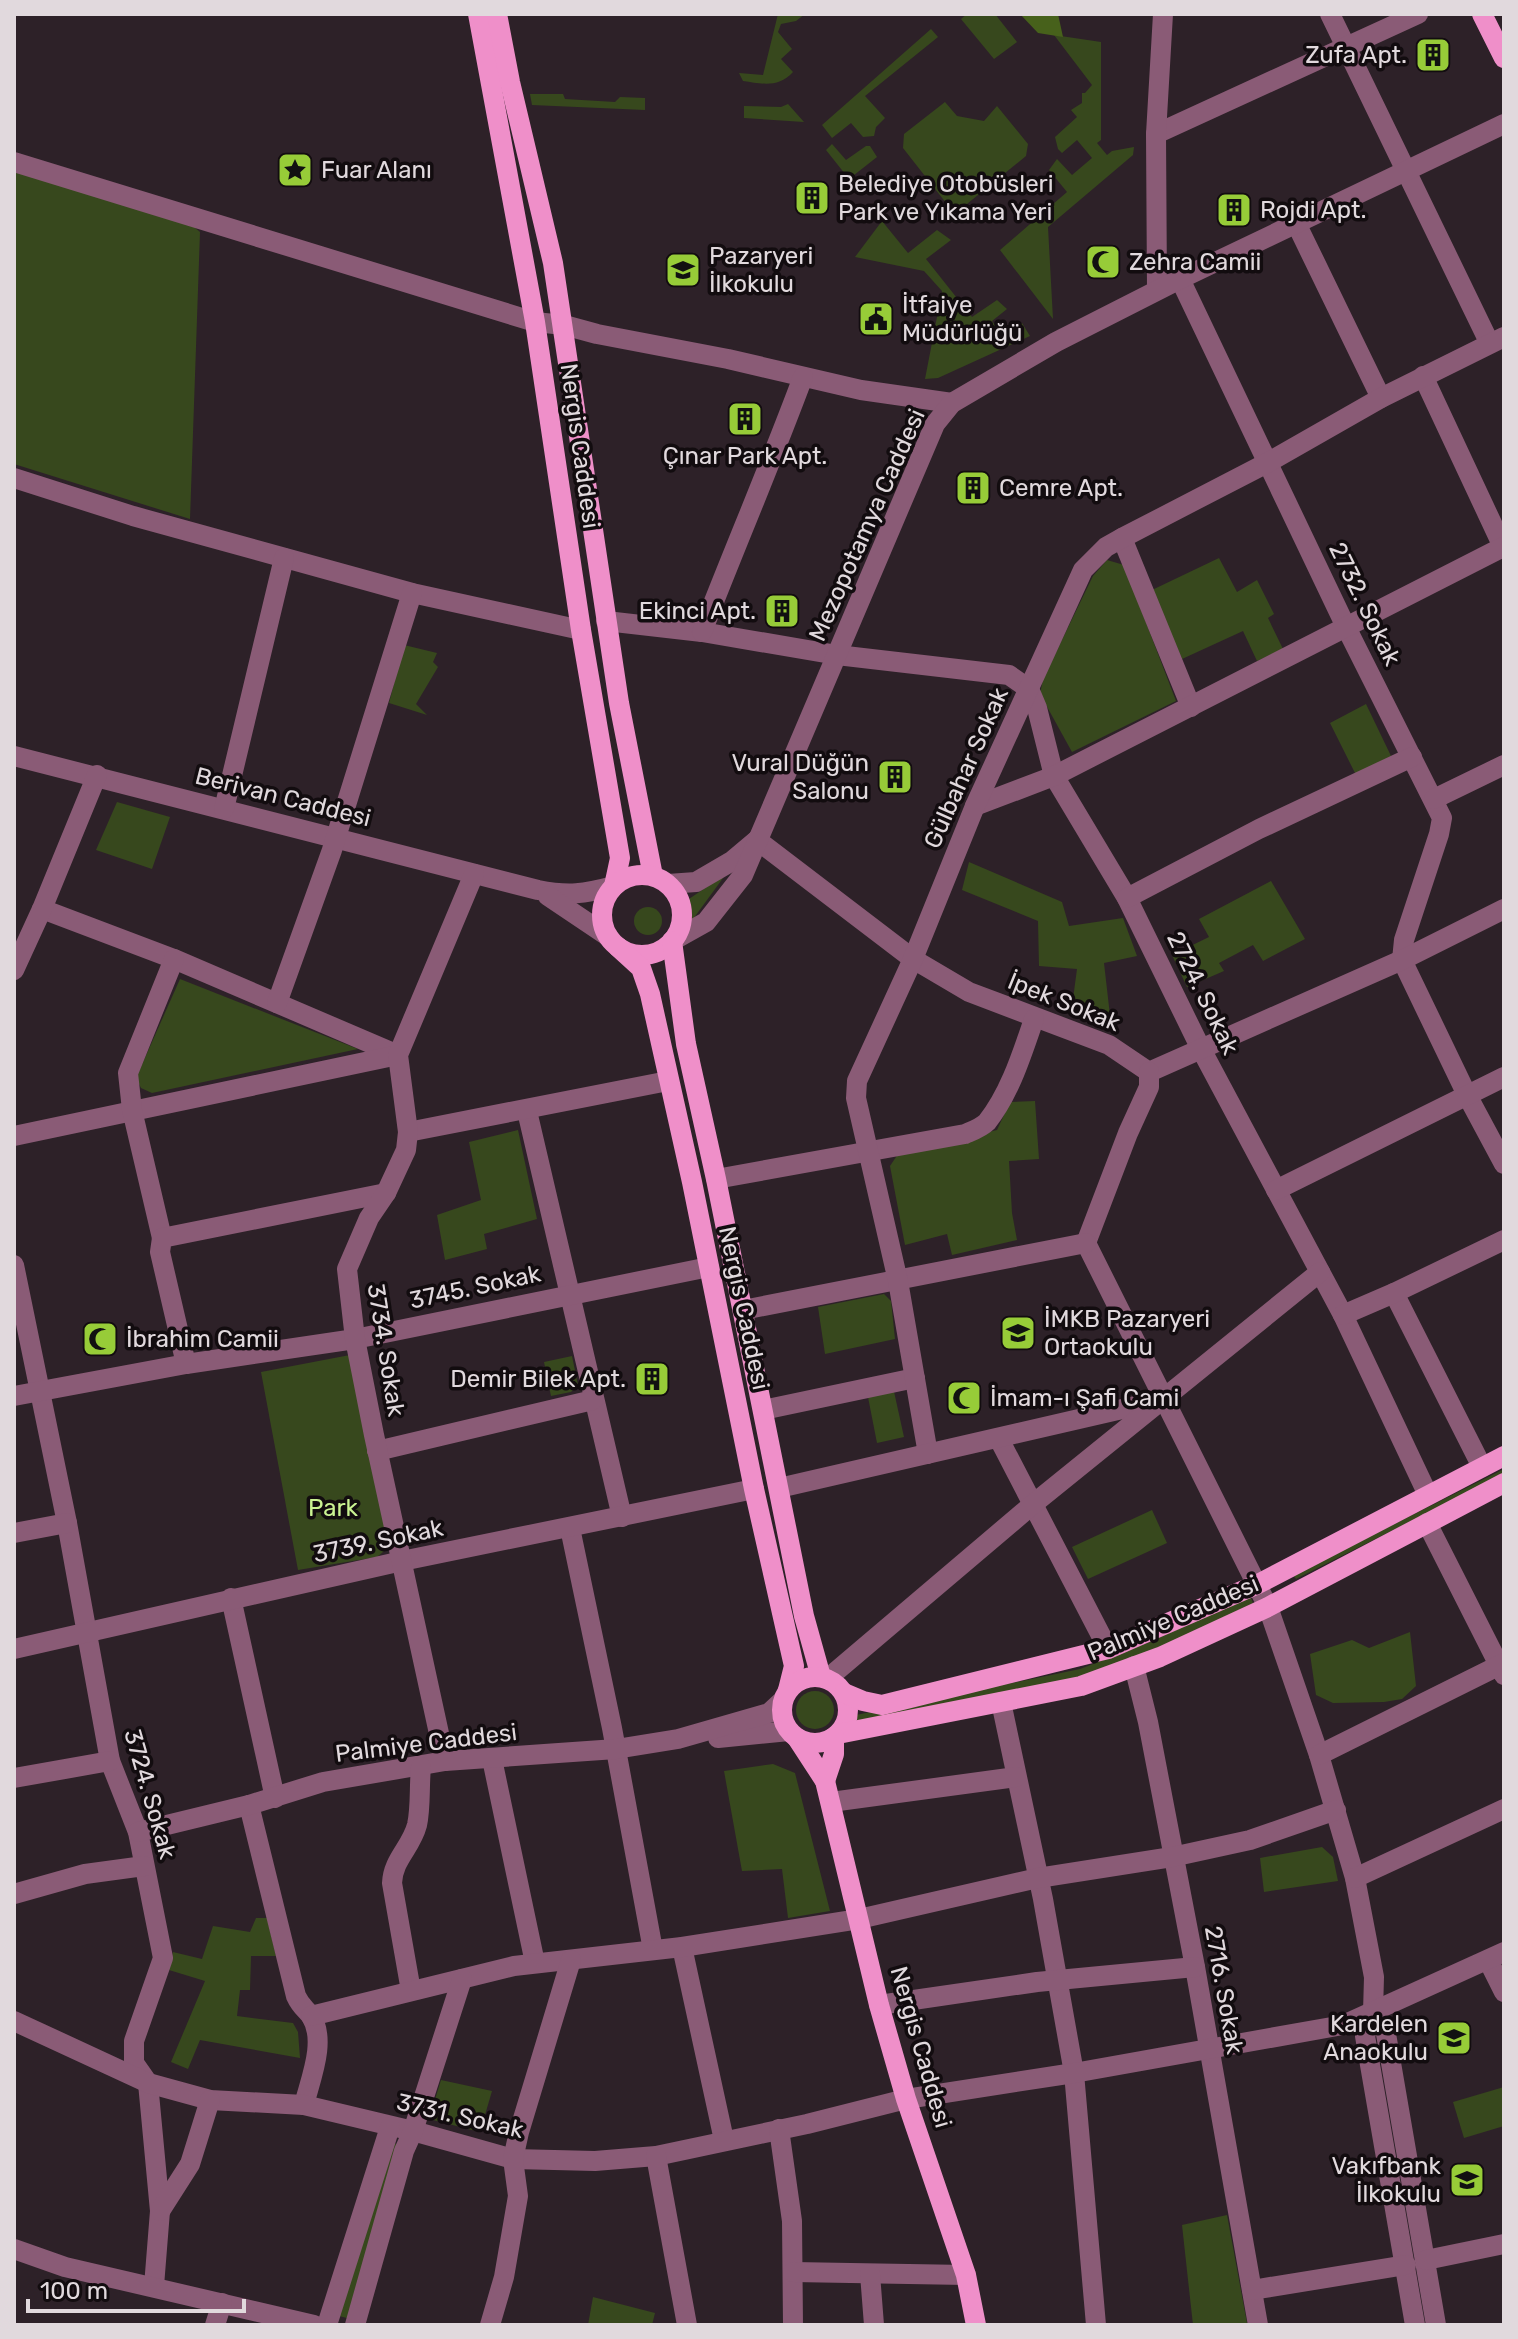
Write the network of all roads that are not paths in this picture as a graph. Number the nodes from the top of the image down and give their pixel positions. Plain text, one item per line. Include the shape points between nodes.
1 (478, 14) edge
2 (497, 14) edge
3 (1163, 14) edge
4 (1330, 14) edge
5 (1418, 14) edge
6 (1482, 14) edge
7 (1345, 46) junction
8 (1504, 58) edge
9 (1504, 124) edge
10 (1156, 134) junction
11 (14, 162) edge
12 (1406, 173) junction
13 (1296, 223) junction
14 (1180, 279) junction
15 (1157, 290) junction
16 (535, 322) junction
17 (564, 325) junction
18 (1496, 340) edge
19 (1423, 376) junction
20 (803, 377) junction
21 (1381, 398) junction
22 (952, 403) junction
23 (1267, 463) junction
24 (14, 478) edge
25 (1122, 538) junction
26 (1504, 548) edge
27 (284, 558) junction
28 (412, 593) junction
29 (606, 621) junction
30 (1346, 627) junction
31 (581, 630) junction
32 (702, 632) junction
33 (837, 655) junction
34 (1029, 689) junction
35 (1191, 707) junction
36 (14, 756) edge
37 (1412, 757) junction
38 (1504, 765) edge
39 (97, 775) junction
40 (1054, 776) junction
41 (1434, 799) junction
42 (975, 806) junction
43 (224, 809) junction
44 (336, 836) junction
45 (757, 840) junction
46 (474, 874) junction
47 (660, 880) junction
48 (614, 886) junction
49 (538, 890) junction
50 (1127, 898) junction
51 (42, 909) junction
52 (1504, 909) edge
53 (672, 941) junction
54 (613, 942) junction
55 (174, 959) junction
56 (913, 959) junction
57 (1402, 960) junction
58 (15, 967) edge
59 (277, 1003) junction
60 (1034, 1019) junction
61 (1201, 1049) junction
62 (398, 1055) junction
63 (1149, 1072) junction
64 (1504, 1077) edge
65 (668, 1081) junction
66 (1467, 1095) junction
67 (132, 1110) junction
68 (527, 1111) junction
69 (408, 1132) junction
70 (14, 1136) edge
71 (867, 1150) junction
72 (1504, 1164) edge
73 (716, 1179) junction
74 (1276, 1190) junction
75 (386, 1193) junction
76 (162, 1238) junction
77 (1504, 1240) edge
78 (1086, 1243) junction
79 (14, 1265) edge
80 (709, 1267) junction
81 (1320, 1272) junction
82 (898, 1281) junction
83 (1394, 1293) junction
84 (571, 1294) junction
85 (743, 1310) junction
86 (1343, 1315) junction
87 (355, 1339) junction
88 (186, 1364) junction
89 (915, 1378) junction
90 (41, 1391) junction
91 (14, 1396) edge
92 (593, 1400) junction
93 (1162, 1400) junction
94 (763, 1410) junction
95 (999, 1439) junction
96 (377, 1451) junction
97 (928, 1454) junction
98 (1504, 1456) edge
99 (1482, 1467) junction
100 (1504, 1483) edge
101 (779, 1488) junction
102 (754, 1489) junction
103 (1428, 1495) junction
104 (1032, 1505) junction
105 (622, 1517) junction
106 (67, 1523) junction
107 (1427, 1523) junction
108 (570, 1528) junction
109 (14, 1533) edge
110 (402, 1561) junction
111 (1258, 1584) junction
112 (231, 1598) junction
113 (1268, 1607) junction
114 (88, 1632) junction
115 (14, 1649) edge
116 (1108, 1649) junction
117 (1134, 1666) junction
118 (1502, 1668) edge
119 (824, 1678) junction
120 (844, 1693) junction
121 (786, 1695) junction
122 (1001, 1702) junction
123 (793, 1734) junction
124 (836, 1736) junction
125 (678, 1739) junction
126 (616, 1749) junction
127 (1319, 1755) junction
128 (492, 1759) junction
129 (110, 1761) junction
130 (445, 1761) junction
131 (421, 1767) junction
132 (1016, 1777) junction
133 (14, 1778) edge
134 (825, 1781) junction
135 (275, 1798) junction
136 (831, 1802) junction
137 (249, 1805) junction
138 (1504, 1809) edge
139 (1336, 1810) junction
140 (138, 1832) junction
141 (1172, 1857) junction
142 (144, 1866) junction
143 (1038, 1878) junction
144 (1355, 1878) junction
145 (14, 1894) edge
146 (859, 1919) junction
147 (682, 1947) junction
148 (653, 1950) junction
149 (1496, 1956) edge
150 (571, 1960) junction
151 (535, 1963) junction
152 (1195, 1967) junction
153 (462, 1979) junction
154 (1058, 1981) junction
155 (411, 1991) junction
156 (1504, 1992) edge
157 (879, 2005) junction
158 (1373, 2012) junction
159 (311, 2016) junction
160 (14, 2021) edge
161 (1208, 2049) junction
162 (1074, 2073) junction
163 (148, 2083) junction
164 (906, 2099) junction
165 (210, 2100) junction
166 (304, 2105) junction
167 (390, 2127) junction
168 (779, 2129) junction
169 (413, 2131) junction
170 (724, 2140) junction
171 (656, 2156) junction
172 (513, 2159) junction
173 (160, 2211) junction
174 (1504, 2244) edge
175 (14, 2249) edge
176 (1416, 2262) junction
177 (793, 2272) junction
178 (870, 2274) junction
179 (966, 2275) junction
180 (154, 2286) junction
181 (1252, 2290) junction
182 (222, 2303) junction
183 (215, 2325) edge
184 (314, 2325) edge
185 (327, 2325) edge
186 (355, 2325) edge
187 (490, 2325) edge
188 (687, 2325) edge
189 (793, 2325) edge
190 (874, 2325) edge
191 (976, 2325) edge
192 (1096, 2325) edge
193 (1258, 2325) edge
194 (1415, 2325) edge
195 (1436, 2325) edge

1 - 16 main road, Nergis Caddesi
2 - 17 main road, Nergis Caddesi
3 - 10 street
4 - 7 street
5 - 7 street
6 - 8 main road
7 - 10 street
7 - 12 street
9 - 12 street, Mezopotamya Caddesi
10 - 15 street
11 - 16 street
12 - 13 street, Mezopotamya Caddesi
12 - 18 street
13 - 14 street, Mezopotamya Caddesi
13 - 21 street
14 - 15 street, Mezopotamya Caddesi
14 - 23 street, 2732. Sokak
15 - 22 street, Mezopotamya Caddesi
16 - 17 street
16 - 31 main road, Nergis Caddesi
17 - 20 street
17 - 29 main road, Nergis Caddesi
18 - 19 street, Gülbahar Sokak
19 - 21 street, Gülbahar Sokak
19 - 26 street
20 - 22 street
20 - 32 street
21 - 23 street, Gülbahar Sokak
22 - 33 street, Mezopotamya Caddesi via 935,424
23 - 25 street, Gülbahar Sokak
23 - 30 street, 2732. Sokak
24 - 27 street
25 - 34 street, Gülbahar Sokak via 1083,570
25 - 35 street
26 - 30 street
27 - 28 street
27 - 43 street
28 - 31 street
28 - 44 street
29 - 32 street
29 - 47 main road, Nergis Caddesi via 619,703
30 - 35 street
30 - 37 street, 2732. Sokak
31 - 48 main road, Nergis Caddesi via 620,858
32 - 33 street
33 - 34 street via 1009,675
33 - 45 street, Mezopotamya Caddesi
34 - 40 street, 2724. Sokak
34 - 42 street, Gülbahar Sokak
35 - 40 street
36 - 39 street, Berivan Caddesi
37 - 41 street, 2732. Sokak
37 - 50 street
38 - 41 street
39 - 43 street, Berivan Caddesi
39 - 51 street
40 - 42 street
40 - 50 street, 2724. Sokak
41 - 57 street, 2732. Sokak via 1442,818 1439,834
42 - 56 street, Gülbahar Sokak
43 - 44 street, Berivan Caddesi
44 - 46 street, Berivan Caddesi
44 - 59 street
45 - 47 street, Mezopotamya Caddesi via 696,882
45 - 53 street, Mezopotamya Caddesi via 743,875 724,902 706,922
45 - 56 street, İpek Sokak
46 - 49 street, Berivan Caddesi
46 - 62 street
47 - 48 main road via 638,875
47 - 53 main road via 679,899 682,911
48 - 49 street via 564,895
48 - 54 main road via 602,911
49 - 54 street
50 - 61 street, 2724. Sokak
51 - 55 street
51 - 58 street
52 - 57 street
53 - 54 main road via 644,955
53 - 73 main road, Nergis Caddesi via 686,1044
54 - 65 main road, Nergis Caddesi via 641,968
55 - 59 street
55 - 67 street via 128,1073
56 - 60 street, İpek Sokak via 969,992
56 - 71 street, Gülbahar Sokak via 857,1081
57 - 61 street
57 - 66 street
59 - 62 street
60 - 63 street, İpek Sokak via 1109,1045
60 - 71 street via 1012,1078 985,1124 965,1134
61 - 63 street
61 - 74 street, 2724. Sokak
62 - 67 street
62 - 69 street, 3734. Sokak
63 - 78 street via 1149,1087
64 - 66 street
65 - 68 street
65 - 80 main road, Nergis Caddesi
66 - 72 street
66 - 74 street
67 - 70 street
67 - 76 street
68 - 69 street
68 - 84 street
69 - 75 street, 3734. Sokak via 406,1150
71 - 73 street
71 - 82 street, Gülbahar Sokak
73 - 85 main road, Nergis Caddesi
74 - 81 street, 2724. Sokak
75 - 76 street
75 - 87 street, 3734. Sokak via 347,1269
76 - 88 street via 160,1252
77 - 83 street
78 - 82 street
78 - 93 street
79 - 90 street, 3724. Sokak
80 - 84 street, 3745. Sokak
80 - 102 main road, Nergis Caddesi
81 - 86 street, 2724. Sokak
81 - 93 street
82 - 85 street
82 - 89 street, Gülbahar Sokak
83 - 86 street
83 - 99 street
84 - 87 street, 3745. Sokak
84 - 92 street
85 - 94 main road, Nergis Caddesi
86 - 103 street, 2724. Sokak
87 - 88 street, 3745. Sokak
87 - 96 street, 3734. Sokak
88 - 90 street, 3745. Sokak
89 - 94 street
89 - 97 street, Gülbahar Sokak
90 - 91 street, 3745. Sokak
90 - 106 street, 3724. Sokak
92 - 96 street
92 - 105 street
93 - 95 street
93 - 104 street
93 - 111 street
94 - 101 main road, Nergis Caddesi
95 - 97 street
95 - 104 street
96 - 110 street, 3734. Sokak
97 - 101 street
98 - 99 main road, Palmiye Caddesi
99 - 103 main road, Palmiye Caddesi
100 - 107 main road, Palmiye Caddesi
101 - 119 main road, Nergis Caddesi via 804,1616
102 - 105 street, 3739. Sokak
102 - 121 main road, Nergis Caddesi via 794,1666
103 - 111 main road, Palmiye Caddesi
104 - 116 street
104 - 119 street
105 - 108 street, 3739. Sokak
106 - 109 street
106 - 114 street, 3724. Sokak
107 - 113 main road, Palmiye Caddesi
107 - 118 street
108 - 110 street, 3739. Sokak
108 - 126 street
110 - 112 street, 3739. Sokak
110 - 130 street, 3734. Sokak
111 - 113 street
111 - 116 main road, Palmiye Caddesi
112 - 114 street, 3739. Sokak
112 - 135 street
113 - 117 main road, Palmiye Caddesi
113 - 127 street
114 - 115 street, 3739. Sokak
114 - 129 street, 3724. Sokak
116 - 120 main road, Palmiye Caddesi via 882,1705
117 - 122 main road, Palmiye Caddesi via 1081,1686
117 - 141 street, 2716. Sokak
118 - 127 street
119 - 120 main road
119 - 121 main road via 805,1678
120 - 124 main road via 849,1715
121 - 123 main road via 782,1711
121 - 125 street, Palmiye Caddesi via 769,1713
122 - 124 main road, Palmiye Caddesi
122 - 132 street
123 - 124 main road via 817,1743
123 - 125 street, Palmiye Caddesi
123 - 134 main road
124 - 134 main road
125 - 126 street, Palmiye Caddesi
126 - 128 street, Palmiye Caddesi
126 - 148 street
127 - 139 street
128 - 130 street, Palmiye Caddesi
128 - 151 street
129 - 133 street
129 - 140 street, 3724. Sokak
130 - 131 street, Palmiye Caddesi
131 - 135 street, Palmiye Caddesi via 323,1782
131 - 155 street via 417,1824 393,1869 392,1883
132 - 136 street
132 - 143 street
134 - 136 main road, Nergis Caddesi
135 - 137 street, Palmiye Caddesi
136 - 146 main road, Nergis Caddesi
137 - 140 street, Palmiye Caddesi
137 - 159 street via 296,1996
138 - 144 street
139 - 141 street via 1250,1840
139 - 144 street
140 - 142 street, 3724. Sokak
141 - 143 street
141 - 152 street, 2716. Sokak
142 - 145 street via 85,1874
142 - 163 street, 3724. Sokak via 163,1958 134,2041 134,2063
143 - 146 street
143 - 154 street
144 - 158 street via 1374,1977
146 - 147 street
146 - 157 main road, Nergis Caddesi
147 - 148 street
147 - 170 street
148 - 150 street
149 - 156 street
149 - 158 street, 3731. Sokak
150 - 151 street
150 - 172 street
151 - 153 street
152 - 154 street
152 - 161 street, 2716. Sokak
153 - 155 street
153 - 169 street
154 - 157 street
154 - 162 street
155 - 159 street
157 - 164 main road, Nergis Caddesi
158 - 161 street, 3731. Sokak via 1343,2025
158 - 176 street via 1385,2028
159 - 166 street via 316,2059
160 - 163 street, 3731. Sokak
161 - 162 street, 3731. Sokak
161 - 181 street, 2716. Sokak
162 - 164 street, 3731. Sokak
162 - 192 street
163 - 165 street, 3731. Sokak
163 - 173 street, 3724. Sokak
164 - 168 street, 3731. Sokak
164 - 179 main road, Nergis Caddesi
165 - 166 street, 3731. Sokak
165 - 173 street via 190,2164
166 - 167 street, 3731. Sokak
167 - 169 street, 3731. Sokak
167 - 185 street
168 - 170 street, 3731. Sokak
168 - 177 street
169 - 172 street, 3731. Sokak
169 - 186 street
170 - 171 street, 3731. Sokak
171 - 172 street, 3731. Sokak
171 - 188 street
172 - 187 street via 518,2196
173 - 180 street, 3724. Sokak
174 - 176 street
175 - 180 street via 65,2267
176 - 181 street
176 - 194 street
176 - 195 street
177 - 178 street
177 - 189 street
178 - 179 street
178 - 190 street
179 - 191 main road, Nergis Caddesi
180 - 182 street
181 - 193 street, 2716. Sokak
182 - 183 street
182 - 184 street

